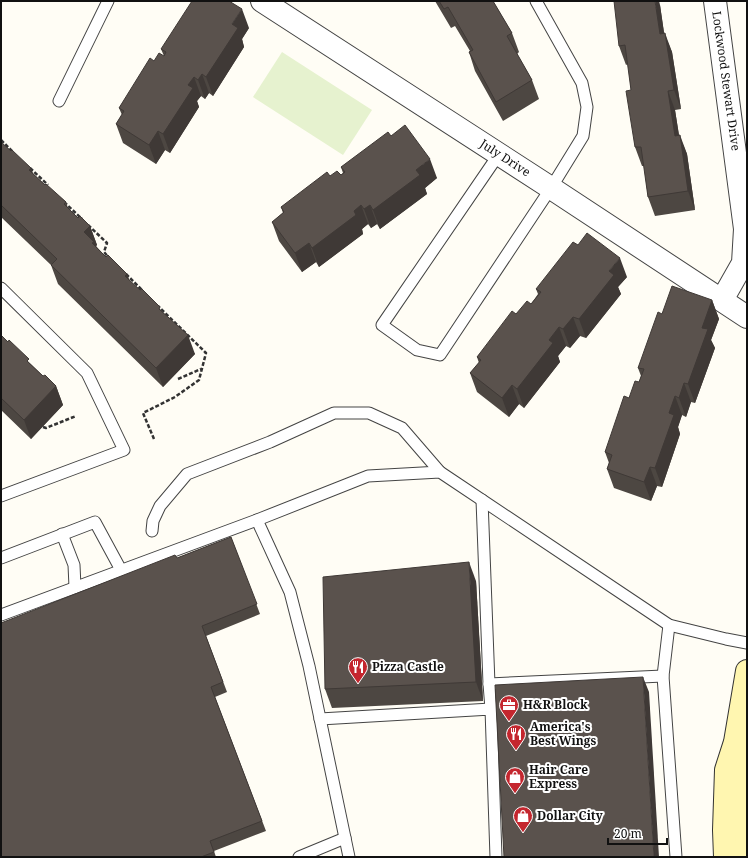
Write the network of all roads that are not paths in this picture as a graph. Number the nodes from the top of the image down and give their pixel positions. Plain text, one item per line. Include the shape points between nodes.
1 (108, 1) edge
2 (262, 1) edge
3 (536, 1) edge
4 (715, 1) edge
5 (59, 101) dead end
6 (499, 154) junction
7 (551, 188) junction
8 (1, 288) edge
9 (722, 300) junction
10 (747, 317) edge
11 (440, 472) junction
12 (1, 496) edge
13 (482, 500) junction
14 (257, 520) junction
15 (152, 531) dead end
16 (62, 534) junction
17 (1, 558) edge
18 (121, 570) junction
19 (75, 588) junction
20 (1, 615) edge
21 (669, 625) junction
22 (747, 643) edge
23 (747, 671) edge
24 (662, 676) junction
25 (489, 684) junction
26 (491, 709) junction
27 (320, 719) junction
28 (735, 742) junction
29 (345, 838) junction
30 (298, 857) edge
31 (349, 857) edge
32 (496, 857) edge
33 (676, 857) edge
34 (725, 857) edge
35 (742, 857) edge

1 - 5 lane
2 - 6 street, July Drive
3 - 7 lane via 582,83 587,107 583,136
4 - 9 street, Lockwood Stewart Drive via 745,229 743,263
6 - 7 street, July Drive
6 - 7 lane via 382,325 417,350 440,355
7 - 9 street, July Drive
8 - 12 lane via 87,373 124,450
9 - 10 street, July Drive
11 - 13 lane
11 - 14 lane via 368,476
11 - 15 lane via 402,428 369,412 334,413 270,442 187,474 160,506 153,521
13 - 21 lane
13 - 25 lane
14 - 18 lane
14 - 27 lane via 290,592
16 - 17 lane
16 - 18 lane via 95,522
16 - 19 lane via 74,565
18 - 19 lane
19 - 20 lane
21 - 22 lane
21 - 24 lane
23 - 28 street
24 - 25 lane
24 - 33 lane
25 - 26 lane
26 - 27 lane
26 - 32 lane
27 - 29 lane
28 - 34 street via 726,770
28 - 35 street via 742,770
29 - 30 lane
29 - 31 lane

